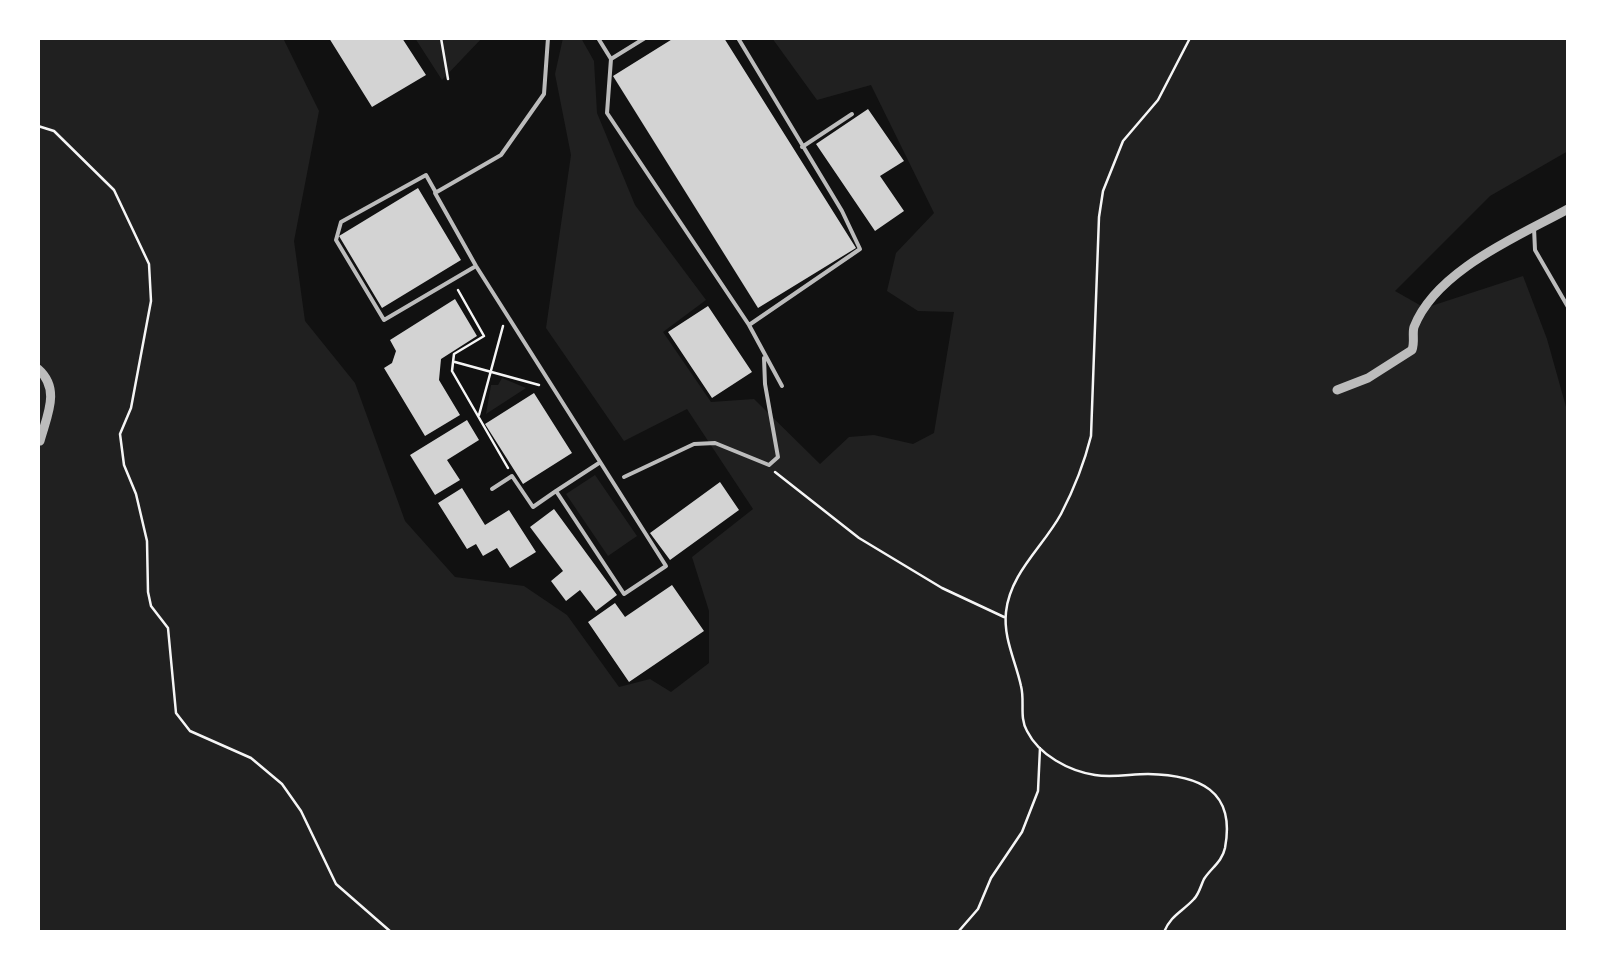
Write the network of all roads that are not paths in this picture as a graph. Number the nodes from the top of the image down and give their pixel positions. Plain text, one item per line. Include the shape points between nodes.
1 (548, 38) edge
2 (598, 38) edge
3 (645, 38) edge
4 (738, 38) edge
5 (612, 59) junction
6 (852, 114) dead end
7 (802, 147) junction
8 (435, 193) junction
9 (1568, 210) edge
10 (1534, 228) junction
11 (476, 266) junction
12 (1568, 308) edge
13 (749, 325) junction
14 (764, 354) junction
15 (38, 369) edge
16 (782, 386) dead end
17 (1337, 390) dead end
18 (40, 441) dead end
19 (599, 463) junction
20 (624, 477) dead end
21 (492, 489) dead end
22 (556, 491) junction

1 - 8 lane via 544,94 500,155
2 - 5 lane
3 - 5 lane
4 - 7 lane
5 - 13 lane via 607,113
6 - 7 lane
7 - 13 lane via 860,249
8 - 11 lane
8 - 11 lane via 426,174 341,222 336,240 384,320
9 - 10 street
10 - 12 lane via 1534,250
10 - 17 street via 1485,253 1436,294 1413,329 1412,350
11 - 19 lane
13 - 14 lane
14 - 16 lane
14 - 20 lane via 778,457 769,465 714,443 694,444
15 - 18 street via 52,399
19 - 22 lane
19 - 22 lane via 666,566 638,585 624,594
21 - 22 lane via 512,476 533,507

